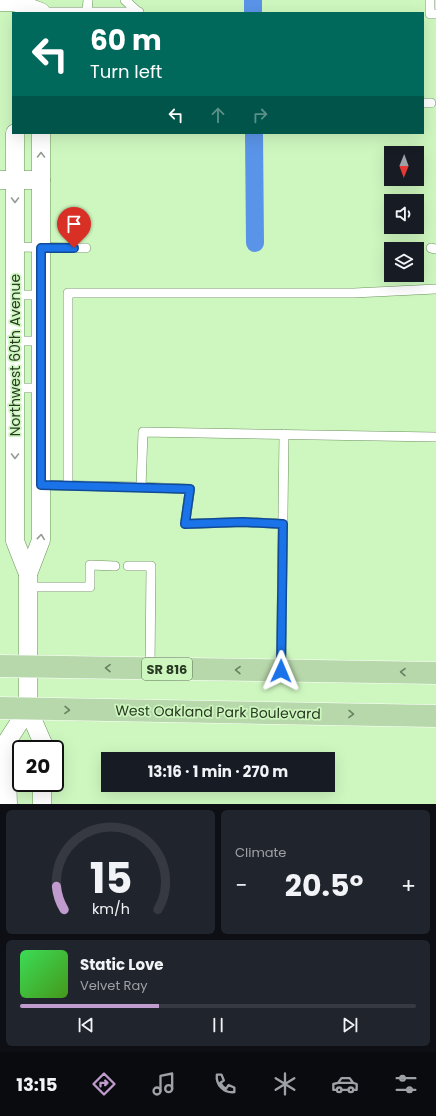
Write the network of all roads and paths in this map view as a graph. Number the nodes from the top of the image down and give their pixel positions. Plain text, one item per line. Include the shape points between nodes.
1 (88, 0) edge
2 (125, 0) edge
3 (430, 0) edge
4 (11, 4) edge
5 (41, 8) edge
6 (88, 12) joint
7 (137, 12) edge
8 (436, 14) edge
9 (15, 134) edge
10 (41, 134) edge
11 (7, 180) edge
12 (41, 180) junction
13 (15, 247) junction
14 (41, 248) junction
15 (86, 248) dead end
16 (436, 290) edge
17 (15, 295) junction
18 (41, 295) junction
19 (15, 341) junction
20 (41, 341) junction
21 (15, 388) junction
22 (41, 388) junction
23 (284, 434) junction
24 (436, 437) edge
25 (41, 485) junction
26 (68, 486) junction
27 (141, 487) junction
28 (283, 524) junction
29 (115, 566) dead end
30 (128, 566) dead end
31 (28, 580) junction
32 (0, 666) edge
33 (28, 666) junction
34 (150, 668) junction
35 (281, 671) junction
36 (436, 673) edge
37 (0, 708) edge
38 (28, 709) junction
39 (436, 716) edge
40 (41, 740) edge
41 (42, 792) edge
42 (8, 804) edge
43 (42, 804) edge

1 - 6 lane
2 - 7 lane
3 - 8 lane via 430,14
4 - 5 street
5 - 6 lane
9 - 11 street, Northwest 60th Avenue
12 -> 10 street, Northwest 60th Avenue
11 - 12 street
11 -> 13 street, Northwest 60th Avenue
12 - 14 street, Northwest 60th Avenue
13 - 14 lane
13 - 17 street, Northwest 60th Avenue
14 - 15 lane
14 - 18 street, Northwest 60th Avenue
16 - 26 lane via 354,293 68,293
17 - 18 lane
17 - 19 street, Northwest 60th Avenue
18 - 20 street, Northwest 60th Avenue
19 - 20 lane
19 - 21 street, Northwest 60th Avenue
20 - 22 street, Northwest 60th Avenue
21 - 22 lane
21 -> 31 street, Northwest 60th Avenue via 15,541
22 - 25 street, Northwest 60th Avenue
23 - 24 lane
23 - 27 lane via 143,432
23 - 28 lane
25 - 26 lane
31 -> 25 street, Northwest 60th Avenue via 41,540
26 - 27 lane
27 - 28 lane via 190,489 185,524
28 - 35 lane
29 - 31 lane via 90,565 90,587
30 - 34 lane via 151,566
31 - 33 street, Northwest 60th Avenue
32 - 33 main road, SR 816
34 -> 33 main road, SR 816
33 - 38 street, Northwest 60th Avenue
35 -> 34 main road, SR 816
36 -> 35 main road, SR 816
37 - 38 main road, West Oakland Park Boulevard
38 -> 39 main road, West Oakland Park Boulevard
38 - 40 street
38 - 42 street via 6,743
41 - 43 street

